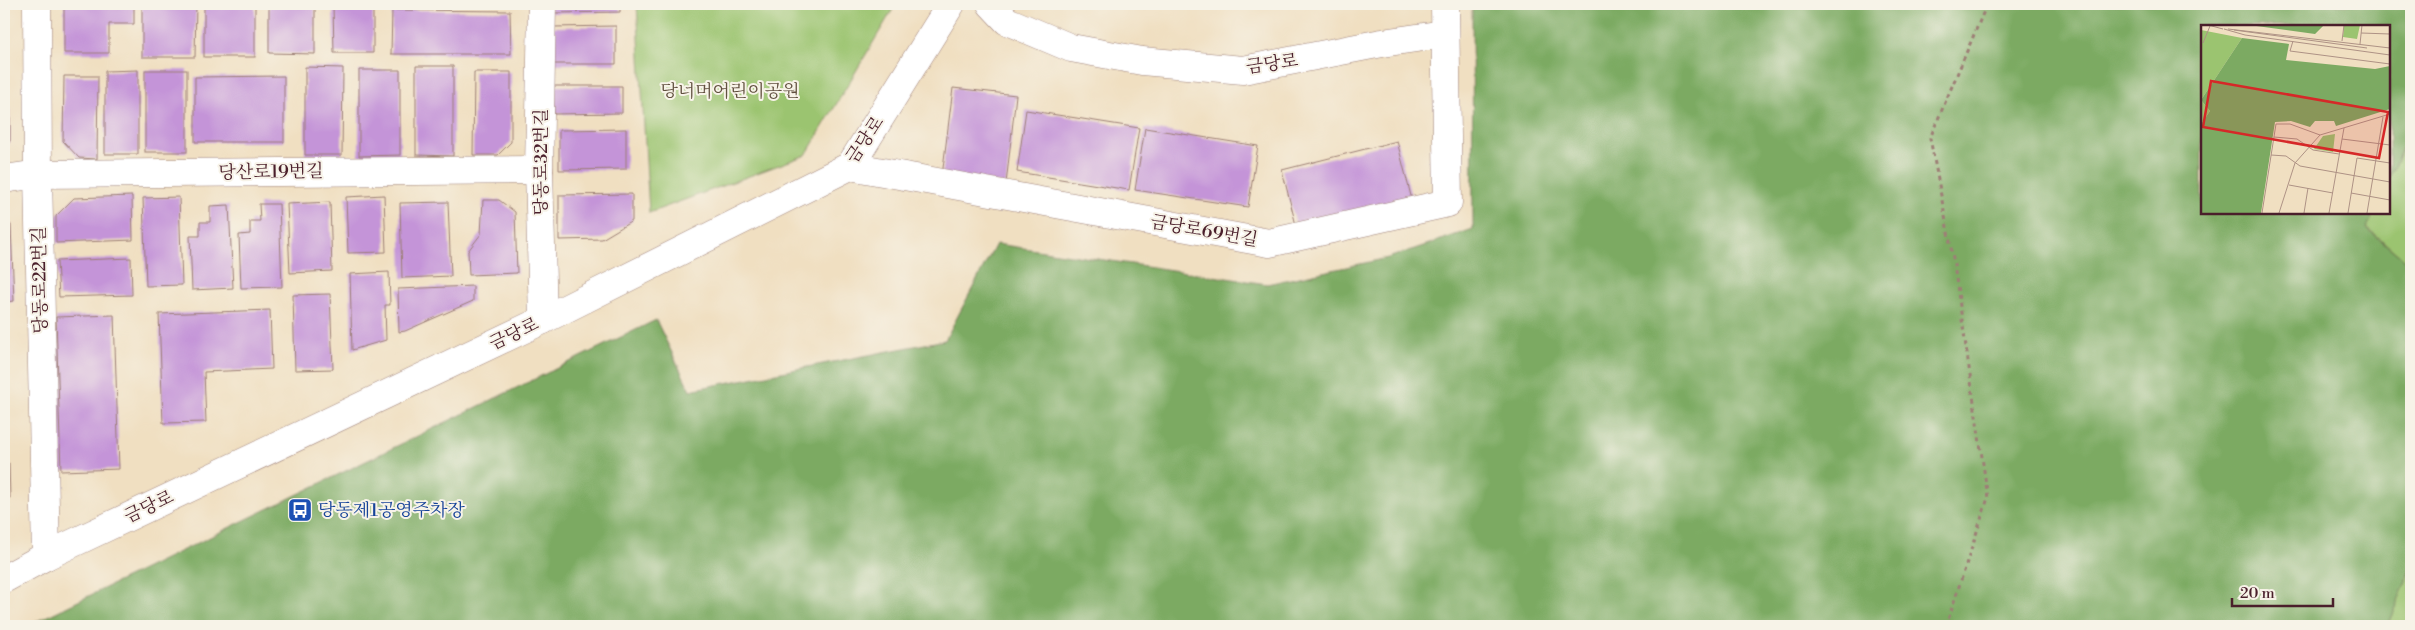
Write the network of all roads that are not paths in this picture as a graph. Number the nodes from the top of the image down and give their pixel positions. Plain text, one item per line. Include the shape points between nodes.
1 (37, 4) edge
2 (542, 4) edge
3 (951, 4) edge
4 (991, 4) edge
5 (1444, 4) edge
6 (1444, 34) junction
7 (850, 166) junction
8 (539, 170) junction
9 (38, 174) junction
10 (4, 179) edge
11 (543, 320) junction
12 (46, 556) junction
13 (4, 579) edge

1 - 9 street, 당동로22번길
2 - 8 street, 당동로32번길
3 - 7 street, 금당로
4 - 6 street, 금당로 via 1007,20 1071,48 1142,61 1243,70
5 - 6 street, 금당로69번길
6 - 7 street, 금당로69번길 via 1448,203 1439,206 1269,243
7 - 11 street, 금당로
8 - 9 street, 당산로19번길
8 - 11 street, 당동로32번길
9 - 10 street, 당산로19번길
9 - 12 street, 당동로22번길
11 - 12 street, 금당로
12 - 13 street, 금당로

